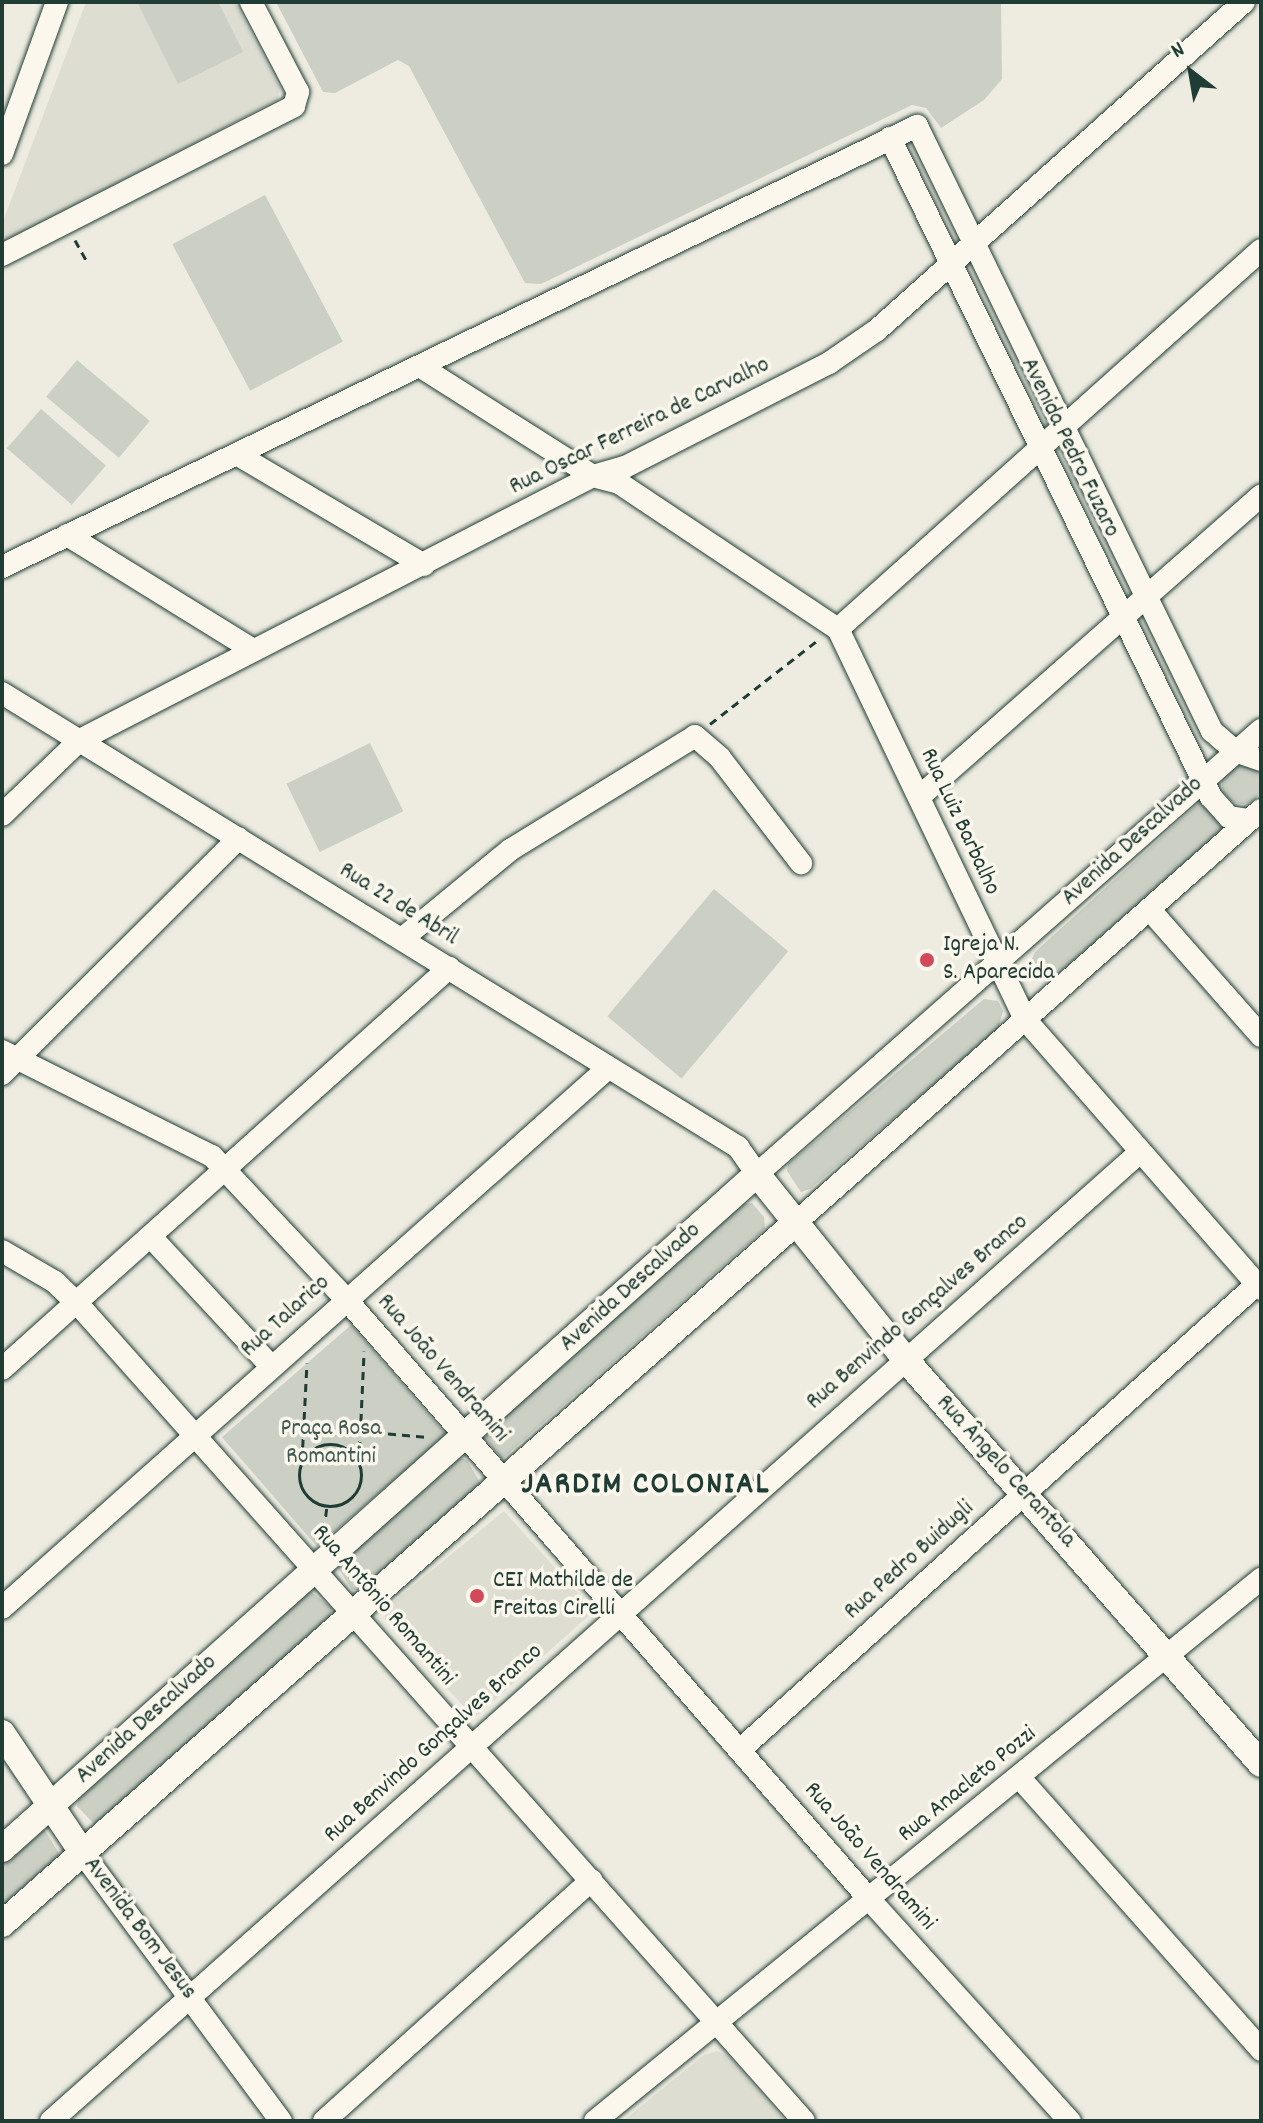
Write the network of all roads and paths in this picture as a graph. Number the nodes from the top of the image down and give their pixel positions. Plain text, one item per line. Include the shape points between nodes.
1 (57, 2) edge
2 (251, 2) edge
3 (1244, 2) edge
4 (890, 138) junction
5 (2, 154) edge
6 (65, 223) junction
7 (975, 242) junction
8 (1261, 250) edge
9 (2, 255) edge
10 (88, 263) dead end
11 (951, 264) junction
12 (421, 367) junction
13 (1065, 425) junction
14 (1041, 449) junction
15 (238, 455) junction
16 (593, 476) junction
17 (1261, 495) edge
18 (67, 535) junction
19 (424, 565) junction
20 (2, 567) edge
21 (1146, 598) junction
22 (1122, 619) junction
23 (838, 629) junction
24 (253, 650) junction
25 (2, 693) edge
26 (1261, 730) edge
27 (695, 736) junction
28 (80, 740) junction
29 (1235, 751) junction
30 (1261, 760) edge
31 (1204, 779) junction
32 (919, 797) junction
33 (2, 815) edge
34 (1255, 815) edge
35 (239, 838) junction
36 (801, 863) dead end
37 (1150, 910) junction
38 (403, 938) junction
39 (998, 964) junction
40 (449, 968) junction
41 (1024, 1018) junction
42 (1261, 1036) edge
43 (7, 1062) edge
44 (608, 1068) junction
45 (1140, 1152) junction
46 (225, 1170) junction
47 (757, 1174) junction
48 (793, 1225) junction
49 (151, 1237) junction
50 (2, 1251) edge
51 (1259, 1286) edge
52 (345, 1298) junction
53 (77, 1303) junction
54 (365, 1338) dead end
55 (905, 1359) junction
56 (307, 1363) dead end
57 (271, 1366) junction
58 (2, 1369) edge
59 (360, 1431) junction
60 (195, 1434) junction
61 (467, 1436) junction
62 (434, 1438) dead end
63 (302, 1461) junction
64 (359, 1463) junction
65 (504, 1481) junction
66 (1024, 1493) junction
67 (327, 1506) junction
68 (323, 1536) dead end
69 (317, 1568) junction
70 (1261, 1579) edge
71 (2, 1608) edge
72 (355, 1612) junction
73 (618, 1613) junction
74 (1169, 1657) junction
75 (2, 1733) edge
76 (470, 1745) junction
77 (741, 1749) junction
78 (1261, 1764) edge
79 (1019, 1777) junction
80 (49, 1807) junction
81 (2, 1849) edge
82 (84, 1855) junction
83 (592, 1880) junction
84 (870, 1900) junction
85 (2, 1924) edge
86 (192, 1999) junction
87 (716, 2021) junction
88 (1261, 2050) edge
89 (51, 2121) edge
90 (281, 2121) edge
91 (324, 2121) edge
92 (595, 2121) edge
93 (804, 2121) edge
94 (1070, 2121) edge

1 - 5 street
2 - 6 street via 298,92 294,106
3 - 7 street, Rua Oscar Ferreira de Carvalho
4 - 7 street, Avenida Pedro Fuzaro via 917,126
4 - 11 street, Avenida Pedro Fuzaro
4 - 12 street
6 - 9 street
6 - 10 path
7 - 11 street, Rua Oscar Ferreira de Carvalho
7 - 13 street, Avenida Pedro Fuzaro
8 - 13 street
11 - 14 street, Avenida Pedro Fuzaro
11 - 16 street, Rua Oscar Ferreira de Carvalho via 877,330 829,363 625,467
12 - 15 street
12 - 16 street
13 - 14 street
13 - 21 street, Avenida Pedro Fuzaro
14 - 22 street, Avenida Pedro Fuzaro
14 - 23 street
15 - 18 street
15 - 19 street
16 - 19 street, Rua Oscar Ferreira de Carvalho
16 - 23 street via 619,483
17 - 21 street
18 - 20 street
18 - 24 street
19 - 24 street, Rua Oscar Ferreira de Carvalho
21 - 22 street
21 - 29 street, Avenida Pedro Fuzaro via 1212,731
22 - 31 street, Avenida Pedro Fuzaro
22 - 32 street
23 - 27 path
23 - 32 street, Rua Luiz Barbalho
24 - 28 street, Rua Oscar Ferreira de Carvalho
25 - 28 street, Rua 22 de Abril
26 - 29 street, Avenida Descalvado
27 - 36 street via 720,758
27 - 38 street via 510,850
28 - 33 street, Rua Oscar Ferreira de Carvalho
28 - 35 street, Rua 22 de Abril
29 - 30 street
29 - 31 street, Avenida Descalvado
31 - 34 street, Avenida Pedro Fuzaro via 1211,797 1229,817
31 - 39 street, Avenida Descalvado
32 - 39 street, Rua Luiz Barbalho
34 - 37 street
35 - 38 street, Rua 22 de Abril
35 - 43 street
37 - 41 street
37 - 42 street
38 - 40 street, Rua 22 de Abril
39 - 41 street, Rua Luiz Barbalho
39 - 47 street, Avenida Descalvado
40 - 44 street, Rua 22 de Abril
40 - 46 street
41 - 45 street, Rua Luiz Barbalho
41 - 48 street
43 - 46 street, Rua João Vendramini via 212,1156
44 - 47 street, Rua 22 de Abril via 738,1147
44 - 52 street, Rua Talarico
45 - 51 street, Rua Luiz Barbalho
45 - 55 street, Rua Benvindo Gonçalves Branco
46 - 49 street
46 - 52 street, Rua João Vendramini
47 - 48 street, Rua Ângelo Cerantola
47 - 61 street, Avenida Descalvado
48 - 55 street, Rua Ângelo Cerantola
48 - 65 street
49 - 53 street
49 - 57 street
50 - 53 street, Rua Antônio Romantini via 55,1282
51 - 66 street, Rua Pedro Buidugli
52 - 57 street, Rua Talarico
52 - 61 street, Rua João Vendramini
53 - 58 street
53 - 60 street, Rua Antônio Romantini
54 - 59 path
55 - 66 street, Rua Ângelo Cerantola
55 - 73 street, Rua Benvindo Gonçalves Branco
56 - 63 path
57 - 60 street, Rua Talarico
59 - 62 path
59 - 64 path
60 - 69 street, Rua Antônio Romantini
60 - 71 street, Rua Talarico
61 - 65 street, Rua João Vendramini
61 - 69 street, Avenida Descalvado
63 - 64 path via 326,1444 345,1448
63 - 67 path via 302,1490
64 - 67 path via 355,1493
65 - 72 street
65 - 73 street, Rua João Vendramini
66 - 74 street, Rua Ângelo Cerantola
66 - 77 street, Rua Pedro Buidugli
67 - 68 path
69 - 72 street, Rua Antônio Romantini
69 - 80 street, Avenida Descalvado
70 - 74 street, Rua Anacleto Pozzi
72 - 76 street, Rua Antônio Romantini
72 - 82 street
73 - 76 street, Rua Benvindo Gonçalves Branco
73 - 77 street, Rua João Vendramini
74 - 78 street, Rua Ângelo Cerantola
74 - 79 street, Rua Anacleto Pozzi
75 - 80 street, Avenida Bom Jesus
76 - 83 street, Rua Antônio Romantini
76 - 86 street, Rua Benvindo Gonçalves Branco
77 - 84 street, Rua João Vendramini
79 - 84 street, Rua Anacleto Pozzi
79 - 88 street
80 - 81 street, Avenida Descalvado
80 - 82 street, Avenida Bom Jesus
82 - 85 street
82 - 86 street, Avenida Bom Jesus
83 - 87 street, Rua Antônio Romantini
83 - 91 street
84 - 87 street, Rua Anacleto Pozzi
84 - 94 street, Rua João Vendramini
86 - 89 street, Rua Benvindo Gonçalves Branco
86 - 90 street, Avenida Bom Jesus
87 - 92 street, Rua Anacleto Pozzi
87 - 93 street, Rua Antônio Romantini

